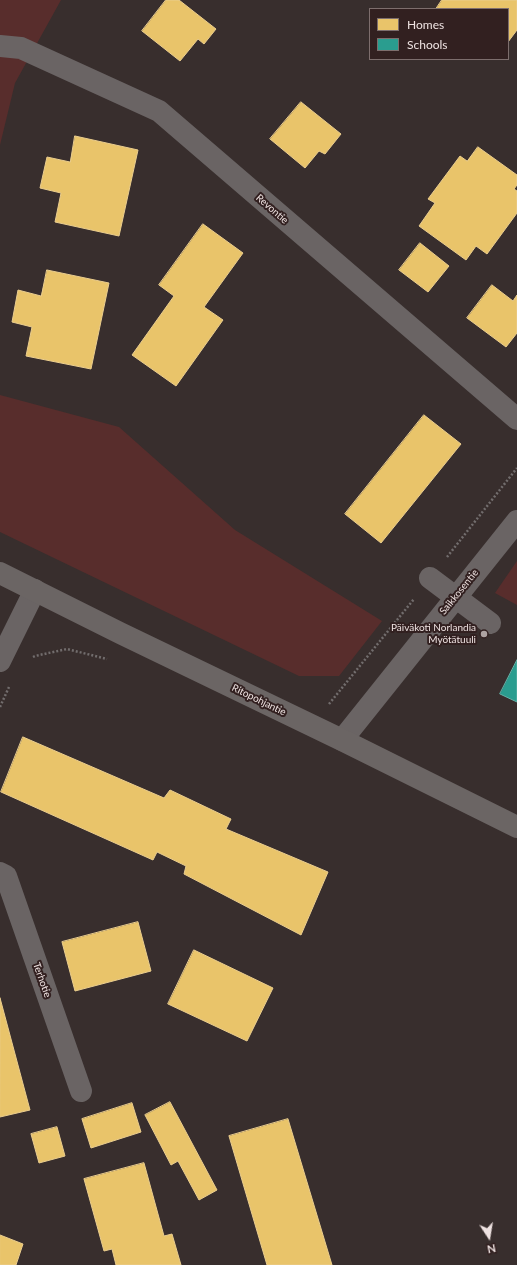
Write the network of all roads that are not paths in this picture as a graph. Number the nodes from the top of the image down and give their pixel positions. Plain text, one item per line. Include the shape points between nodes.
1 (0, 46) edge
2 (517, 419) edge
3 (517, 521) edge
4 (0, 573) edge
5 (430, 578) dead end
6 (35, 590) junction
7 (456, 597) junction
8 (490, 623) dead end
9 (0, 661) edge
10 (342, 740) junction
11 (517, 827) edge
12 (0, 873) edge
13 (81, 1091) dead end

1 - 2 street, Revontie via 21,48 159,111
3 - 7 street, Saikkosentie
4 - 6 main road, Ritopohjantie
5 - 7 street
6 - 9 street
6 - 10 main road, Ritopohjantie
7 - 8 street
7 - 10 street, Saikkosentie
10 - 11 main road, Ritopohjantie
12 - 13 street, Terhotie via 6,876

